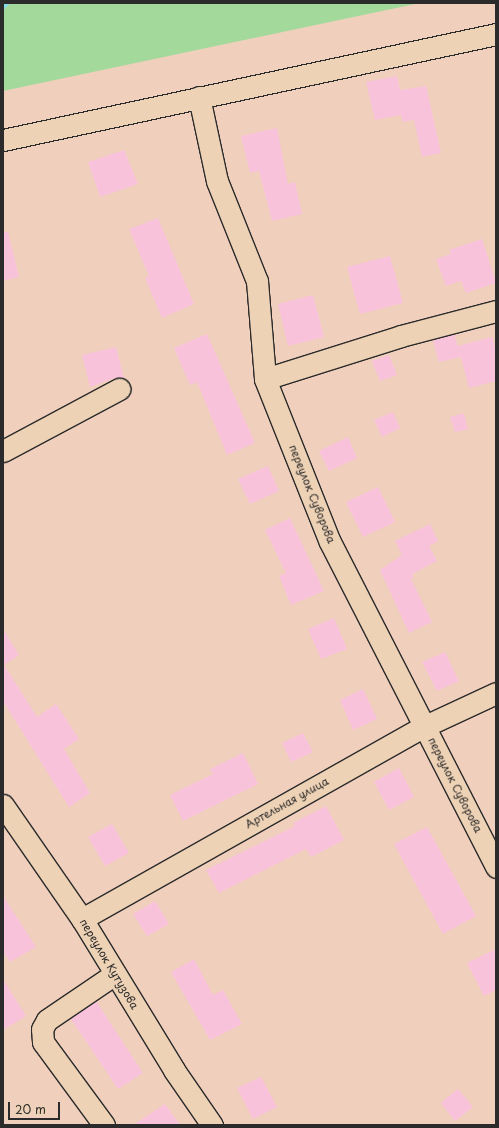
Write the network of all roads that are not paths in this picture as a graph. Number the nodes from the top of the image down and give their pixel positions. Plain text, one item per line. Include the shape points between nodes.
1 (496, 34) edge
2 (199, 97) junction
3 (3, 140) edge
4 (496, 310) edge
5 (265, 379) junction
6 (119, 389) dead end
7 (3, 451) edge
8 (496, 693) edge
9 (425, 726) junction
10 (3, 805) edge
11 (496, 868) edge
12 (82, 919) junction
13 (115, 974) junction
14 (104, 1125) edge
15 (212, 1125) edge

1 - 2 street
2 - 3 street
2 - 5 street, переулок Суворова via 217,181 257,281
4 - 5 street
5 - 9 street, переулок Суворова via 330,542
6 - 7 street
8 - 9 street, Артельная улица
9 - 11 street, переулок Суворова
9 - 12 street, Артельная улица
10 - 12 street, переулок Кутузова
12 - 13 street, переулок Кутузова
13 - 14 street via 47,1020 42,1029 43,1042
13 - 15 street, переулок Кутузова via 174,1070

